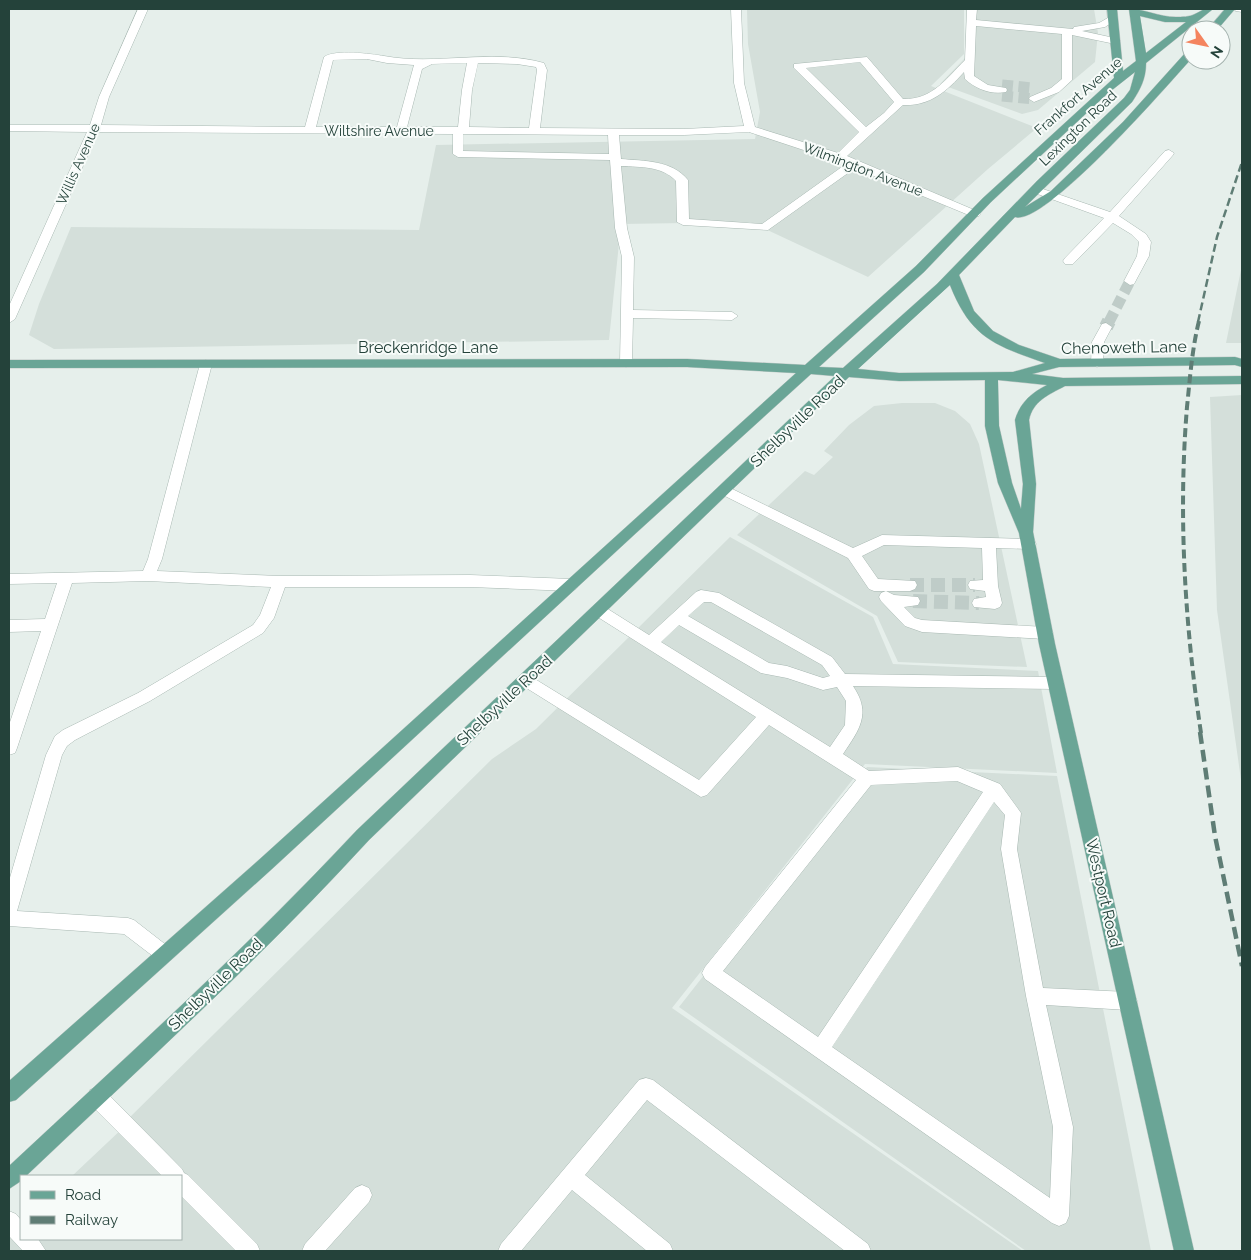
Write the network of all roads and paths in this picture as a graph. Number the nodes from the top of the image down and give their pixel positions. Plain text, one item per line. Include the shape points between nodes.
1 (143, 9) edge
2 (736, 9) edge
3 (972, 9) edge
4 (1208, 9) edge
5 (1230, 9) edge
6 (1134, 10) edge
7 (1113, 14) edge
8 (1199, 17) junction
9 (1221, 20) edge
10 (972, 23) junction
11 (1067, 31) junction
12 (1115, 41) junction
13 (970, 60) junction
14 (474, 61) junction
15 (424, 62) junction
16 (1140, 62) junction
17 (1181, 64) edge
18 (1119, 80) junction
19 (974, 83) junction
20 (1034, 93) tunnel mouth
21 (900, 102) junction
22 (9, 128) edge
23 (94, 129) junction
24 (750, 129) junction
25 (309, 131) junction
26 (401, 131) junction
27 (461, 131) junction
28 (534, 132) junction
29 (613, 132) junction
30 (865, 132) junction
31 (1169, 153) dead end
32 (840, 157) junction
33 (616, 160) junction
34 (854, 163) junction
35 (1036, 190) junction
36 (1051, 195) junction
37 (975, 214) junction
38 (1112, 217) junction
39 (1003, 225) junction
40 (1069, 261) dead end
41 (953, 275) junction
42 (1130, 281) tunnel mouth
43 (627, 314) junction
44 (732, 316) dead end
45 (9, 318) edge
46 (1106, 327) tunnel mouth
47 (626, 363) junction
48 (1097, 363) junction
49 (1242, 363) edge
50 (9, 364) edge
51 (206, 364) junction
52 (1059, 364) junction
53 (808, 370) junction
54 (847, 372) junction
55 (1007, 376) junction
56 (991, 377) junction
57 (1242, 380) edge
58 (1063, 382) junction
59 (724, 490) junction
60 (1027, 539) junction
61 (989, 544) junction
62 (852, 554) junction
63 (148, 576) junction
64 (9, 578) edge
65 (66, 578) junction
66 (280, 582) junction
67 (571, 585) junction
68 (874, 585) junction
69 (910, 585) tunnel mouth
70 (975, 585) tunnel mouth
71 (991, 586) junction
72 (890, 601) junction
73 (913, 602) tunnel mouth
74 (979, 603) tunnel mouth
75 (995, 603) junction
76 (598, 610) junction
77 (677, 617) junction
78 (50, 625) junction
79 (9, 626) edge
80 (997, 629) junction
81 (1045, 634) junction
82 (650, 643) junction
83 (525, 680) junction
84 (842, 680) junction
85 (1056, 683) junction
86 (767, 716) junction
87 (9, 748) edge
88 (832, 757) junction
89 (867, 778) junction
90 (994, 789) junction
91 (9, 910) edge
92 (9, 918) edge
93 (164, 954) junction
94 (1035, 996) junction
95 (1128, 1001) junction
96 (820, 1049) junction
97 (9, 1093) edge
98 (96, 1097) junction
99 (174, 1175) edge
100 (572, 1177) junction
101 (9, 1179) edge
102 (182, 1183) edge
103 (362, 1195) dead end
104 (9, 1221) edge
105 (20, 1234) edge
106 (26, 1240) edge
107 (36, 1251) edge
108 (250, 1251) edge
109 (312, 1251) edge
110 (508, 1251) edge
111 (663, 1251) edge
112 (861, 1251) edge
113 (1184, 1251) edge

1 - 23 street, Willis Avenue via 104,97
2 - 24 street via 739,83
3 - 10 street
4 - 8 main road, Frankfort Avenue
5 - 9 main road
6 - 8 main road via 1168,20
6 - 16 main road, Lexington Road
7 - 11 street via 1102,25
7 - 12 main road, Lexington Road
8 - 16 main road, Frankfort Avenue
10 - 11 street
10 - 13 street
11 - 12 street
11 - 20 street via 1067,80 1055,90
12 - 18 main road, Lexington Road
13 - 19 street via 969,77
13 - 21 street via 928,99
14 - 15 street
14 - 27 street
14 - 28 street via 522,61 540,65
15 - 25 street via 367,56 330,57
15 - 26 street via 415,74
16 - 18 main road, Frankfort Avenue
16 - 35 main road, Lexington Road via 1141,78 1132,97
17 - 36 main road via 1127,124
18 - 37 main road, Frankfort Avenue
19 - 19 street via 1002,90 998,96
21 - 30 street
21 - 30 street via 863,59 798,66
22 - 23 street, Wiltshire Avenue
23 - 25 street, Wiltshire Avenue
23 - 45 street, Willis Avenue
24 - 29 street, Wiltshire Avenue
24 - 32 street, Wilmington Avenue
25 - 26 street, Wiltshire Avenue
26 - 27 street, Wiltshire Avenue
27 - 28 street, Wiltshire Avenue
27 - 33 street via 458,154
28 - 29 street, Wiltshire Avenue
29 - 33 street
30 - 32 street
31 - 38 street
32 - 34 street, Wilmington Avenue
33 - 34 street via 656,166 678,176 682,180 684,222 764,228
33 - 43 street via 621,228 628,257
34 - 37 street, Wilmington Avenue
35 - 36 street
35 - 39 main road, Lexington Road
36 - 38 street
36 - 39 main road
37 - 53 main road, Shelbyville Road
38 - 40 street
38 - 42 street via 1144,237 1147,243
39 - 41 main road, Shelbyville Road
41 - 52 main road via 966,311 977,326 991,337
41 - 54 main road, Shelbyville Road via 877,348
43 - 44 street
43 - 47 street
46 - 48 street via 1098,342
47 - 51 main road, Breckenridge Lane
47 - 53 main road, Breckenridge Lane via 721,364
48 - 49 main road, Chenoweth Lane
48 - 52 main road, Chenoweth Lane
50 - 51 main road, Breckenridge Lane
51 - 63 street
52 - 55 main road, Chenoweth Lane
53 - 54 main road, Breckenridge Lane
53 - 67 main road, Shelbyville Road
54 - 56 main road, Chenoweth Lane via 899,377
54 - 59 main road, Shelbyville Road
55 - 56 main road, Chenoweth Lane
55 - 58 main road, Chenoweth Lane
56 - 60 main road, Westport Road via 992,426 1005,483
57 - 58 main road, Chenoweth Lane
58 - 60 main road, Westport Road via 1040,393 1022,417 1030,478
59 - 62 street
59 - 76 main road, Shelbyville Road
60 - 61 street
60 - 81 main road, Westport Road
61 - 62 street via 882,540
61 - 71 street
62 - 68 street
63 - 65 street
63 - 66 street
64 - 65 street
65 - 78 street
66 - 67 street via 470,581
66 - 91 street via 267,618 258,629 144,697 60,742
67 - 93 main road, Shelbyville Road
68 - 69 street
68 - 72 street
70 - 71 street
71 - 75 street
72 - 73 street
72 - 80 street via 910,622 922,626
74 - 75 street
75 - 80 street
76 - 82 street
76 - 83 main road, Shelbyville Road
77 - 82 street
77 - 84 street via 766,669 823,684
77 - 84 street via 701,596 714,597 827,661
78 - 79 street
78 - 87 street
80 - 81 street
81 - 85 main road, Westport Road
82 - 86 street
83 - 86 street via 701,790
83 - 98 main road, Shelbyville Road via 364,834 216,984
84 - 85 street
84 - 88 street via 854,700 852,726
85 - 95 main road, Westport Road
86 - 88 street
88 - 89 street
89 - 90 street via 958,774
89 - 96 street via 711,973
90 - 94 street via 1013,814 1009,848
90 - 96 street
92 - 93 street via 128,926
93 - 97 main road, Shelbyville Road
94 - 95 street
94 - 96 street via 1063,1127 1059,1216
95 - 113 main road, Westport Road
98 - 99 street
98 - 101 main road, Shelbyville Road
100 - 110 street
100 - 111 street
100 - 112 street via 646,1087
102 - 108 street
103 - 109 street
104 - 105 street
106 - 107 street

